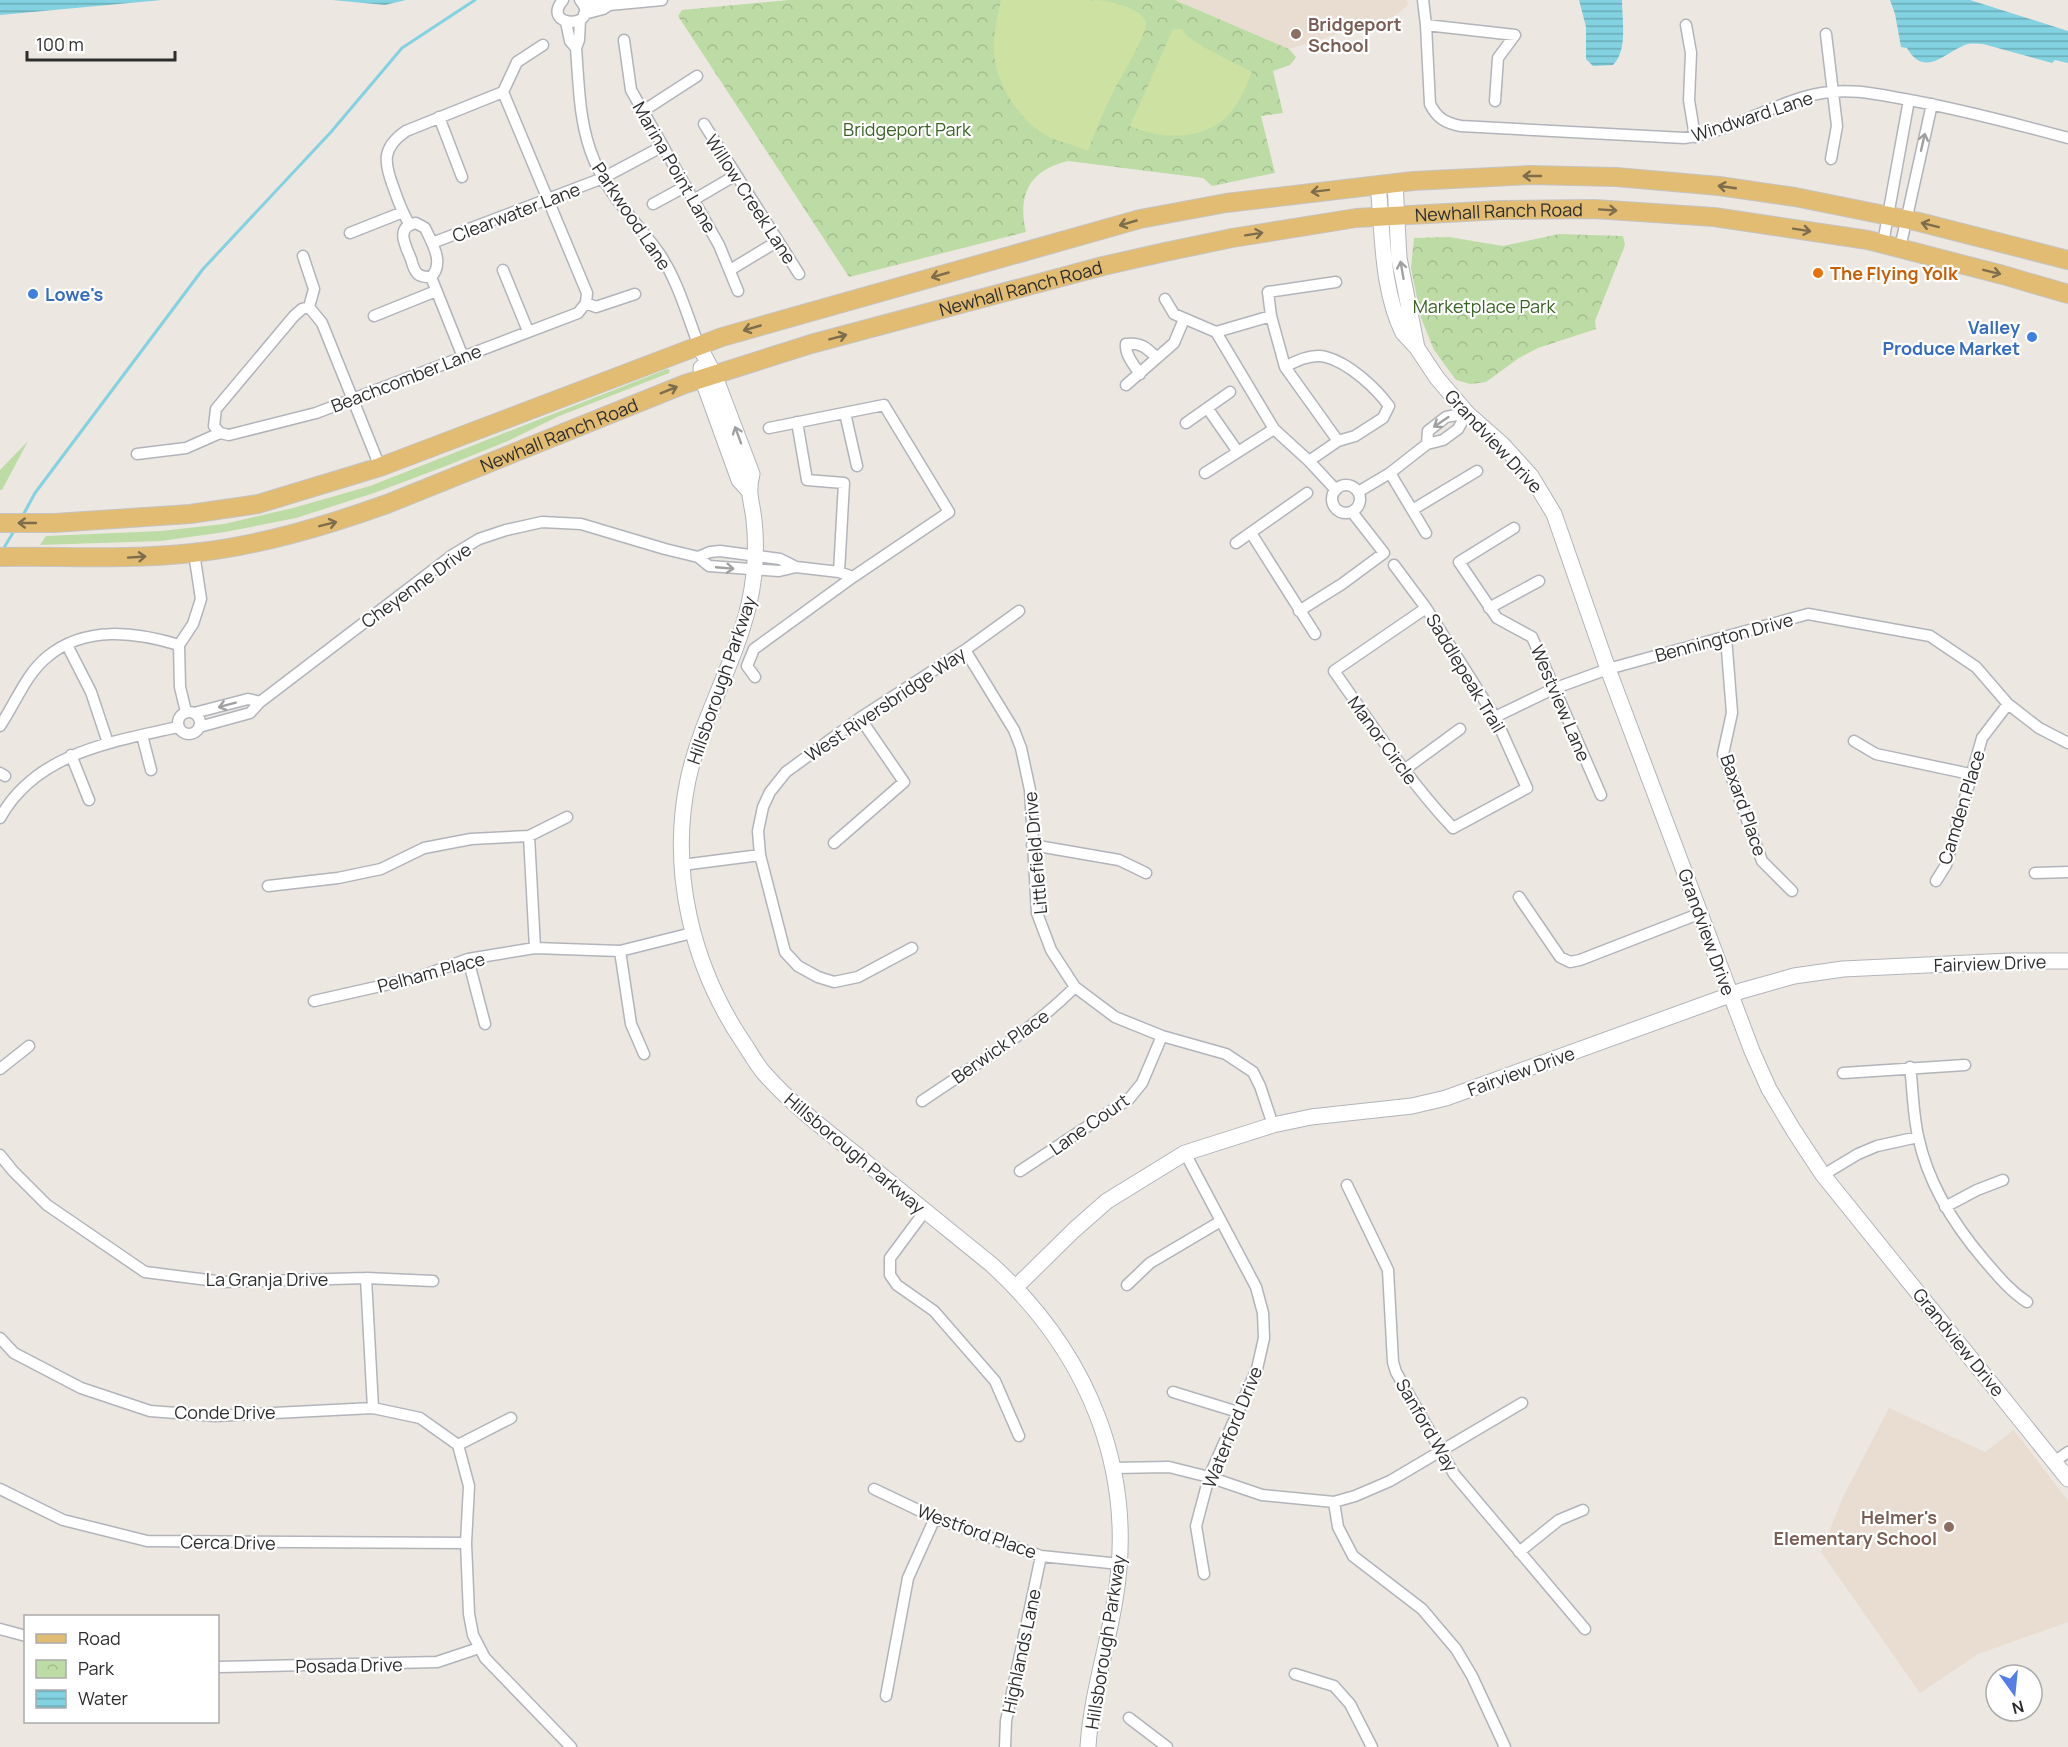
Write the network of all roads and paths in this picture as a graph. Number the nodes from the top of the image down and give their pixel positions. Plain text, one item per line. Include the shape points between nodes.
1 (563, 0) edge
2 (662, 0) edge
3 (1423, 0) edge
4 (581, 1) edge
5 (609, 5) junction
6 (582, 17) junction
7 (566, 22) junction
8 (1426, 25) junction
9 (1686, 25) dead end
10 (1826, 33) dead end
11 (624, 40) dead end
12 (543, 45) dead end
13 (576, 48) junction
14 (697, 76) dead end
15 (1833, 91) junction
16 (503, 92) junction
17 (1909, 100) junction
18 (1495, 101) dead end
19 (1932, 104) junction
20 (643, 111) junction
21 (439, 117) junction
22 (704, 124) dead end
23 (1695, 137) junction
24 (2068, 138) edge
25 (663, 146) junction
26 (1832, 159) dead end
27 (736, 175) junction
28 (462, 177) dead end
29 (603, 178) junction
30 (1386, 184) junction
31 (686, 186) junction
32 (549, 200) junction
33 (695, 200) junction
34 (653, 204) dead end
35 (403, 212) junction
36 (1389, 215) junction
37 (1897, 217) junction
38 (409, 224) junction
39 (350, 233) dead end
40 (778, 241) junction
41 (432, 243) junction
42 (1892, 246) junction
43 (303, 256) dead end
44 (2068, 260) edge
45 (503, 270) dead end
46 (729, 270) junction
47 (800, 274) dead end
48 (431, 276) junction
49 (1336, 282) dead end
50 (436, 291) junction
51 (738, 291) dead end
52 (635, 294) dead end
53 (2068, 294) edge
54 (1165, 299) dead end
55 (586, 303) junction
56 (309, 307) junction
57 (374, 316) dead end
58 (1271, 316) junction
59 (1184, 319) junction
60 (528, 330) junction
61 (1216, 332) junction
62 (699, 346) junction
63 (463, 357) junction
64 (1157, 358) junction
65 (1285, 367) junction
66 (1140, 374) junction
67 (708, 376) junction
68 (1126, 385) dead end
69 (1230, 392) dead end
70 (353, 399) junction
71 (1208, 409) junction
72 (844, 413) junction
73 (1467, 413) junction
74 (797, 422) junction
75 (1186, 423) dead end
76 (769, 428) dead end
77 (1274, 429) junction
78 (220, 433) junction
79 (1338, 441) junction
80 (1427, 444) junction
81 (1238, 452) junction
82 (137, 454) dead end
83 (1309, 461) junction
84 (857, 466) dead end
85 (380, 467) junction
86 (1477, 471) dead end
87 (1390, 473) junction
88 (1205, 474) dead end
89 (1335, 490) junction
90 (1358, 492) junction
91 (1307, 493) dead end
92 (1412, 510) junction
93 (1352, 512) junction
94 (0, 523) edge
95 (1514, 528) dead end
96 (1251, 533) junction
97 (1426, 533) dead end
98 (1236, 543) dead end
99 (194, 553) junction
100 (0, 557) edge
101 (698, 557) junction
102 (755, 563) junction
103 (1394, 565) dead end
104 (839, 572) junction
105 (853, 577) junction
106 (1539, 581) dead end
107 (1426, 608) junction
108 (1489, 608) junction
109 (1299, 611) junction
110 (1019, 612) dead end
111 (1315, 634) dead end
112 (1726, 637) junction
113 (67, 645) junction
114 (179, 645) junction
115 (965, 650) junction
116 (1608, 669) junction
117 (755, 677) dead end
118 (1553, 689) junction
119 (260, 702) junction
120 (2008, 704) junction
121 (190, 713) junction
122 (1495, 717) junction
123 (860, 718) junction
124 (0, 726) edge
125 (178, 727) junction
126 (200, 727) junction
127 (1460, 729) dead end
128 (142, 735) junction
129 (1854, 741) dead end
130 (108, 743) junction
131 (2068, 743) edge
132 (71, 755) junction
133 (151, 770) dead end
134 (1404, 770) junction
135 (1970, 774) junction
136 (1527, 788) joint
137 (1601, 795) dead end
138 (89, 800) dead end
139 (567, 817) dead end
140 (0, 818) edge
141 (529, 836) junction
142 (834, 843) dead end
143 (1032, 845) junction
144 (760, 855) junction
145 (682, 864) junction
146 (2068, 872) edge
147 (1146, 873) dead end
148 (2035, 873) dead end
149 (1936, 881) dead end
150 (268, 886) dead end
151 (1792, 891) dead end
152 (1519, 897) dead end
153 (1701, 913) junction
154 (692, 933) junction
155 (535, 948) junction
156 (912, 948) dead end
157 (620, 951) junction
158 (468, 959) junction
159 (2068, 961) edge
160 (1075, 987) junction
161 (1730, 994) junction
162 (314, 1001) dead end
163 (485, 1024) dead end
164 (1162, 1036) junction
165 (29, 1046) dead end
166 (644, 1054) dead end
167 (1965, 1065) dead end
168 (1910, 1068) junction
169 (0, 1069) edge
170 (1843, 1073) dead end
171 (922, 1101) dead end
172 (1272, 1125) junction
173 (1918, 1137) junction
174 (1185, 1153) junction
175 (0, 1155) edge
176 (1020, 1172) dead end
177 (1823, 1175) junction
178 (2003, 1180) dead end
179 (1347, 1185) dead end
180 (1945, 1207) junction
181 (926, 1211) junction
182 (1221, 1221) junction
183 (366, 1278) junction
184 (433, 1281) dead end
185 (1127, 1285) dead end
186 (1016, 1287) junction
187 (2027, 1302) dead end
188 (0, 1338) edge
189 (1173, 1392) dead end
190 (1522, 1403) dead end
191 (373, 1408) junction
192 (1238, 1412) junction
193 (511, 1418) dead end
194 (1019, 1436) dead end
195 (458, 1445) junction
196 (1442, 1452) junction
197 (2068, 1452) edge
198 (2055, 1461) junction
199 (1113, 1468) junction
200 (1209, 1477) junction
201 (2068, 1479) edge
202 (0, 1489) edge
203 (874, 1489) dead end
204 (1334, 1502) junction
205 (1583, 1510) dead end
206 (935, 1518) junction
207 (466, 1543) junction
208 (1519, 1552) junction
209 (1041, 1556) junction
210 (1120, 1564) junction
211 (1204, 1574) dead end
212 (0, 1629) edge
213 (1585, 1629) dead end
214 (24, 1635) edge
215 (479, 1648) junction
216 (219, 1667) edge
217 (1295, 1674) dead end
218 (886, 1696) dead end
219 (1129, 1718) dead end
220 (571, 1747) edge
221 (1005, 1747) edge
222 (1088, 1747) edge
223 (1167, 1747) edge
224 (1372, 1747) edge
225 (1506, 1747) edge

1 - 7 street, Parkwood Lane via 558,12
2 - 5 street
3 - 8 street
4 - 5 street
4 - 6 street, Parkwood Lane
5 - 6 street
6 - 7 street via 573,23
6 - 13 street, Parkwood Lane
7 - 13 street, Parkwood Lane via 570,41
8 - 18 street via 1515,35 1498,58
8 - 23 street, Windward Lane via 1430,104 1449,124 1669,139
9 - 23 street via 1691,53 1689,100
10 - 15 street
11 - 20 street, Marina Point Lane via 631,90
12 - 16 street via 517,62
13 - 29 street, Parkwood Lane via 583,130
14 - 20 street
15 - 17 street, Windward Lane
15 - 23 street, Windward Lane via 1811,95
15 - 26 street via 1837,126
16 - 21 street
16 - 32 street
17 - 19 street, Windward Lane
17 - 37 street
19 - 24 street, Windward Lane
37 -> 19 street
20 - 25 street, Marina Point Lane
21 - 28 street
21 - 35 street via 406,131 388,149 386,170
22 - 27 street, Willow Creek Lane
25 - 29 street, Clearwater Lane
25 - 31 street, Marina Point Lane
27 - 33 street
27 - 40 street, Willow Creek Lane
29 - 32 street, Clearwater Lane
29 - 62 street, Parkwood Lane via 675,281
30 - 36 street, Grandview Drive
37 -> 30 main road, Newhall Ranch Road via 1796,197 1616,177 1529,176
30 -> 62 main road, Newhall Ranch Road via 1226,203 1140,219
31 - 33 street, Marina Point Lane
31 - 34 street
32 - 41 street, Clearwater Lane
32 - 55 street via 587,293
33 - 46 street, Marina Point Lane
35 - 38 street
35 - 39 street
36 -> 42 main road, Newhall Ranch Road via 1594,209 1714,217
67 -> 36 main road, Newhall Ranch Road via 811,344 1103,266 1232,238
36 - 73 street, Grandview Drive via 1388,284 1394,311 1403,333
37 - 42 street
37 - 42 street
44 -> 37 main road, Newhall Ranch Road
38 - 41 street via 425,228
38 - 48 street via 402,238 417,273
40 - 46 street
40 - 47 street, Willow Creek Lane
41 - 48 street via 438,262
42 -> 53 main road, Newhall Ranch Road
43 - 56 street via 314,289
45 - 60 street
46 - 51 street, Marina Point Lane
48 - 50 street
49 - 58 street via 1268,292
50 - 57 street
50 - 63 street
52 - 55 street via 596,307
54 - 59 street via 1174,314
55 - 60 street, Beachcomber Lane via 578,313
56 - 70 street via 322,322
56 - 78 street via 294,316 216,409 214,426
58 - 61 street
58 - 65 street
59 - 61 street
59 - 64 street via 1174,343
60 - 63 street, Beachcomber Lane
61 - 77 street
62 - 67 street, Hillsborough Parkway
62 - 85 main road, Newhall Ranch Road
63 - 70 street, Beachcomber Lane
64 - 66 street
64 - 66 street via 1145,345 1126,344 1125,350
65 - 79 street
65 - 79 street via 1299,359 1325,357 1358,375 1389,406 1383,418 1355,436
66 - 68 street
99 -> 67 main road, Newhall Ranch Road via 338,522
67 - 102 street, Hillsborough Parkway via 739,480 748,490 754,521
69 - 71 street
70 - 78 street, Beachcomber Lane via 275,425 229,435
70 - 85 street
71 - 75 street
71 - 81 street
72 - 74 street
72 - 84 street
72 - 105 street via 885,405 950,512
73 - 80 street via 1458,429 1443,440
73 -> 80 street via 1446,417 1428,431
73 - 116 street, Grandview Drive via 1502,444 1543,493 1554,514
74 - 76 street
74 - 104 street via 807,480 844,483
77 - 81 street
77 - 83 street
78 - 82 street, Beachcomber Lane via 186,448
79 - 83 street
80 - 87 street
81 - 88 street
83 - 89 street
85 -> 94 main road, Newhall Ranch Road via 258,504 190,514 54,524
86 - 92 street
87 - 90 street
87 - 92 street
89 - 90 street via 1347,485
89 - 93 street via 1332,498 1336,510
90 - 93 street via 1359,505
91 - 96 street
92 - 97 street
93 - 109 street via 1384,554
95 - 108 street, Westview Lane via 1459,562
96 - 98 street
96 - 109 street
100 -> 99 main road, Newhall Ranch Road via 124,558
99 - 114 street via 201,599 194,624
101 - 102 street, Cheyenne Drive via 720,551
101 -> 102 street, Cheyenne Drive via 709,566
101 - 119 street, Cheyenne Drive via 581,524 542,522 497,533 454,554
102 - 104 street via 780,559 796,567
102 - 145 street, Hillsborough Parkway via 749,604 687,781 681,824
103 - 107 street, Saddlepeak Trail
104 - 105 street
105 - 117 street via 754,649 747,666
106 - 108 street
107 - 122 street, Saddlepeak Trail
107 - 134 street, Manor Circle via 1334,671
108 - 118 street, Westview Lane via 1497,618 1532,637
109 - 111 street
110 - 115 street, West Riversbridge Way
112 - 116 street, Bennington Drive
112 - 120 street, Bennington Drive via 1808,614 1930,636 1976,667
112 - 151 street, Baxard Place via 1732,713 1723,754 1762,861
113 - 114 street via 91,637 134,634
113 - 124 street via 46,657
113 - 130 street via 92,692
114 - 121 street via 180,687
115 - 123 street, West Riversbridge Way
115 - 143 street, Littlefield Drive via 1021,748 1030,790
116 - 118 street, Bennington Drive
116 - 153 street, Grandview Drive
118 - 122 street, Bennington Drive
118 - 137 street, Westview Lane
119 -> 121 street via 248,699
119 - 126 street, Cheyenne Drive via 250,713
120 - 131 street, Bennington Drive via 2039,728
120 - 135 street, Camden Place via 1982,738
121 - 125 street via 180,716
121 - 126 street via 199,719
122 - 136 street, Saddlepeak Trail
123 - 142 street via 904,782
123 - 144 street, West Riversbridge Way via 786,772 770,792 758,831
125 - 126 street via 189,735
125 - 128 street
127 - 134 street
128 - 130 street
128 - 133 street
129 - 135 street via 1876,754
130 - 132 street
132 - 138 street
132 - 140 street via 28,782
134 - 136 street, Manor Circle via 1453,828
135 - 149 street, Camden Place via 1946,865
139 - 141 street
141 - 150 street via 471,839 424,848 381,869
141 - 155 street
143 - 147 street via 1119,860
143 - 160 street, Littlefield Drive via 1037,913 1051,950
144 - 145 street
144 - 156 street via 786,952 798,966 834,982 858,977
145 - 154 street, Hillsborough Parkway
146 - 148 street
152 - 153 street via 1560,957 1570,962
153 - 161 street, Grandview Drive
154 - 157 street, Pelham Place
154 - 181 street, Hillsborough Parkway via 724,1014 762,1071 795,1106
155 - 157 street, Pelham Place
155 - 158 street, Pelham Place
157 - 166 street via 631,1024
158 - 162 street, Pelham Place via 416,978
158 - 163 street
159 - 161 street, Fairview Drive via 1843,969 1794,976
160 - 164 street, Littlefield Drive via 1115,1017
160 - 171 street, Berwick Place via 1029,1029
161 - 172 street, Fairview Drive via 1446,1098
161 - 177 street, Grandview Drive via 1769,1089
164 - 172 street, Littlefield Drive via 1227,1054 1253,1072
164 - 176 street, Lane Court via 1142,1083 1129,1099
165 - 169 street
167 - 168 street
168 - 170 street
168 - 173 street
172 - 174 street, Fairview Drive
173 - 177 street via 1876,1146
173 - 180 street
174 - 182 street, Waterford Drive
174 - 186 street, Fairview Drive via 1107,1201
175 - 183 street, La Granja Drive via 48,1205 145,1272 224,1282
177 - 198 street, Grandview Drive
178 - 180 street
179 - 196 street, Sanford Way via 1388,1270 1396,1372
180 - 187 street via 2013,1294
181 - 186 street, Hillsborough Parkway
181 - 194 street via 890,1258 890,1275 897,1285 934,1311 995,1381
182 - 185 street via 1150,1263
182 - 192 street, Waterford Drive via 1256,1287 1263,1313 1264,1338 1257,1369
183 - 184 street, La Granja Drive
183 - 191 street
186 - 199 street, Hillsborough Parkway via 1060,1341 1082,1379 1096,1409
188 - 191 street, Conde Drive via 14,1353 81,1388 150,1411 215,1416
189 - 192 street
190 - 196 street
191 - 195 street, Conde Drive via 420,1418
192 - 200 street, Waterford Drive
193 - 195 street
195 - 207 street via 469,1486
196 - 204 street via 1390,1481
196 - 208 street, Sanford Way via 1454,1474
197 - 198 street
198 - 201 street, Grandview Drive
199 - 200 street via 1170,1467
199 - 210 street, Hillsborough Parkway
200 - 204 street via 1262,1495
200 - 211 street, Waterford Drive via 1196,1526
202 - 207 street, Cerca Drive via 63,1520 147,1541
203 - 206 street, Westford Place
204 - 225 street via 1338,1527 1353,1556 1422,1609 1456,1649
205 - 208 street via 1559,1520
206 - 209 street, Westford Place
206 - 218 street via 908,1578
207 - 215 street via 469,1614
208 - 213 street, Sanford Way
209 - 210 street, Westford Place
209 - 221 street, Highlands Lane via 1006,1721
210 - 222 street, Hillsborough Parkway
212 - 214 street
215 - 216 street, Posada Drive via 437,1662
215 - 220 street
217 - 224 street via 1334,1686 1350,1704
219 - 223 street

